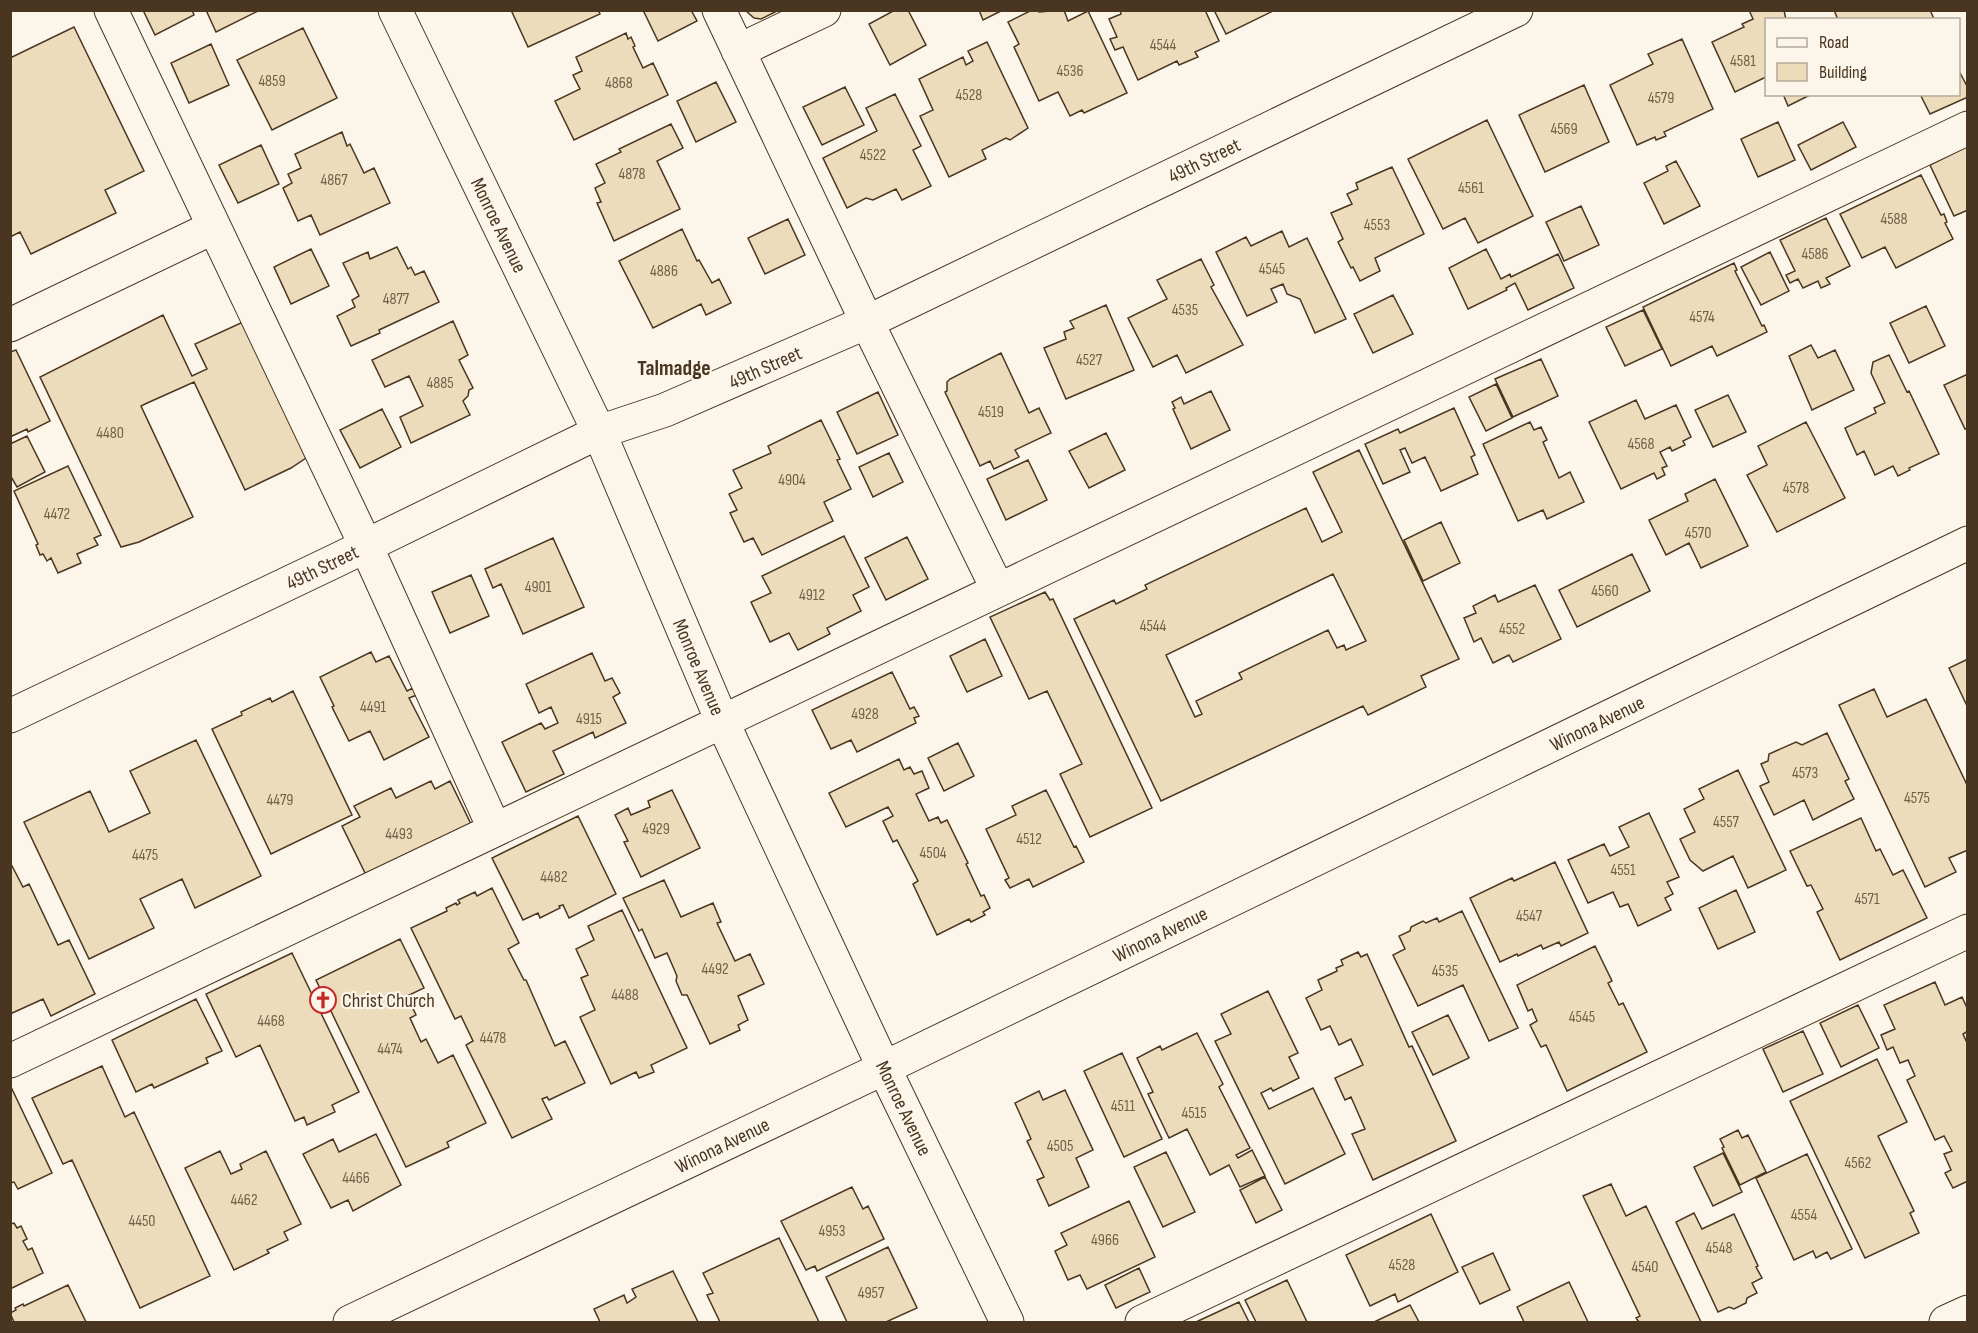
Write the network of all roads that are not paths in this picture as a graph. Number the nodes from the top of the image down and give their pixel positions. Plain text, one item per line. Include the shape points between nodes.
1 (111, 10) edge
2 (396, 10) edge
3 (719, 10) edge
4 (824, 10) edge
5 (1516, 10) edge
6 (738, 51) junction
7 (1968, 128) edge
8 (214, 227) junction
9 (867, 322) junction
10 (10, 325) edge
11 (599, 432) junction
12 (1968, 543) edge
13 (366, 546) junction
14 (998, 590) junction
15 (10, 716) edge
16 (722, 721) junction
17 (495, 830) junction
18 (1968, 931) edge
19 (10, 1061) edge
20 (884, 1068) junction
21 (1968, 1312) edge
22 (350, 1323) edge
23 (1007, 1323) edge
24 (1142, 1323) edge
25 (1946, 1323) edge

1 - 8 street
2 - 11 street, Monroe Avenue
3 - 6 street
4 - 6 street
5 - 9 street, 49th Street
6 - 9 street
7 - 14 street
8 - 10 street
8 - 13 street
9 - 11 street, 49th Street via 666,410
9 - 14 street
11 - 13 street, 49th Street
11 - 16 street, Monroe Avenue
12 - 20 street, Winona Avenue
13 - 15 street, 49th Street
13 - 17 street
14 - 16 street
16 - 17 street
16 - 20 street, Monroe Avenue
17 - 19 street
18 - 24 street
20 - 22 street, Winona Avenue
20 - 23 street, Monroe Avenue
21 - 25 street

